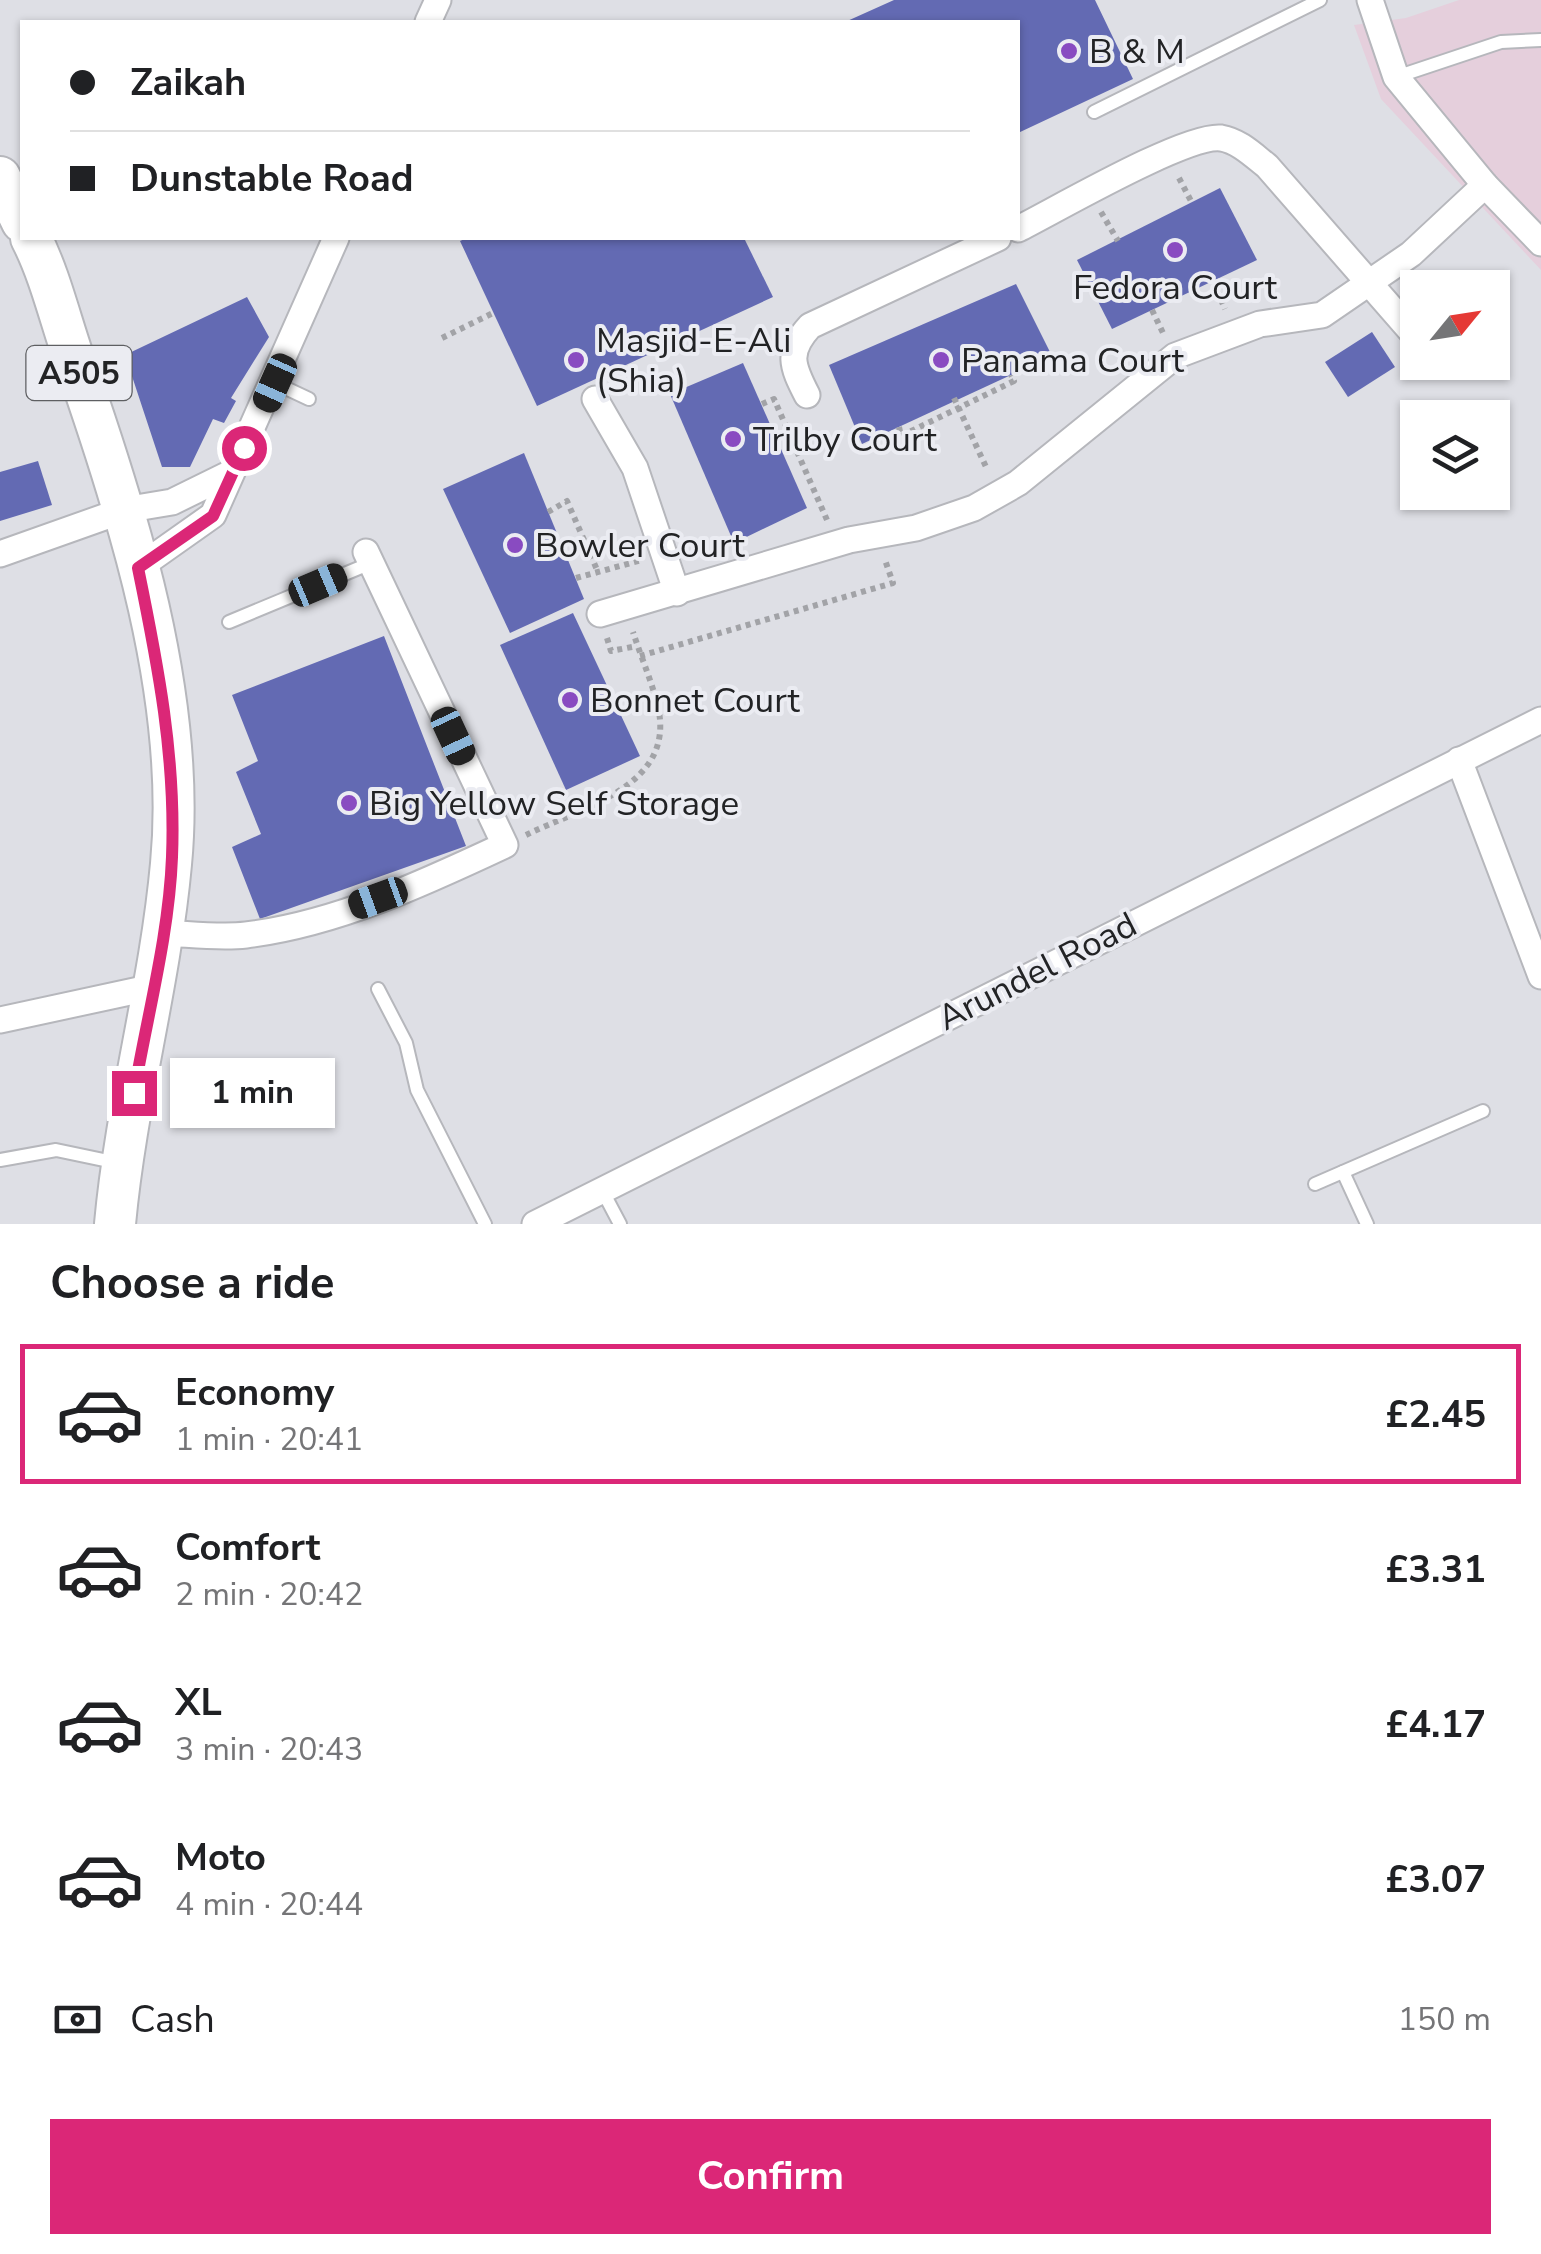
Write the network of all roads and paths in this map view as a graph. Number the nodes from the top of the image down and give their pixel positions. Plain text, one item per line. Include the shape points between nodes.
1 (1320, 0) edge
2 (1370, 0) edge
3 (1541, 40) edge
4 (1396, 77) junction
5 (1094, 112) dead end
6 (0, 178) edge
7 (1485, 186) junction
8 (20, 218) edge
9 (1020, 227) edge
10 (31, 240) edge
11 (335, 240) edge
12 (994, 240) edge
13 (1541, 243) edge
14 (1366, 283) junction
15 (493, 313) dead end
16 (1400, 320) edge
17 (442, 338) dead end
18 (1011, 375) dead end
19 (275, 383) junction
20 (807, 395) dead end
21 (954, 398) dead end
22 (595, 399) dead end
23 (308, 400) dead end
24 (762, 404) dead end
25 (959, 408) junction
26 (898, 427) dead end
27 (804, 468) junction
28 (232, 474) junction
29 (792, 474) dead end
30 (998, 494) junction
31 (124, 510) junction
32 (548, 512) dead end
33 (877, 534) junction
34 (844, 542) junction
35 (647, 546) dead end
36 (0, 554) edge
37 (369, 558) joint
38 (138, 568) junction
39 (598, 572) junction
40 (576, 578) dead end
41 (677, 593) junction
42 (626, 607) junction
43 (600, 614) dead end
44 (229, 622) dead end
45 (640, 656) junction
46 (1541, 720) edge
47 (1459, 760) junction
48 (506, 845) junction
49 (162, 933) junction
50 (1541, 976) edge
51 (153, 986) junction
52 (378, 989) dead end
53 (0, 1020) edge
54 (1484, 1112) dead end
55 (0, 1160) edge
56 (120, 1164) junction
57 (1344, 1172) junction
58 (1315, 1184) dead end
59 (602, 1190) junction
60 (116, 1224) edge
61 (485, 1224) edge
62 (535, 1224) edge
63 (620, 1224) edge
64 (1367, 1224) edge

1 - 5 lane
2 - 4 street
3 - 4 lane via 1501,42
4 - 7 street
6 - 8 main road
7 - 13 street
7 - 14 street via 1411,254
9 - 14 street via 1168,154 1219,138 1243,146 1266,166
10 - 31 main road, A505
11 - 19 street
12 - 20 street via 810,326 794,343 791,364
14 - 16 street
14 - 30 street via 1322,315 1260,324 1175,356
15 - 17 path
18 - 25 path via 1014,381
19 - 23 lane
19 - 28 street
21 - 25 path
22 - 41 street via 635,468
24 - 27 path via 774,399
25 - 26 path via 902,436
25 - 30 path
27 - 29 path
27 - 34 path
28 - 31 street via 172,502
28 - 38 street via 213,516
30 - 33 street via 916,528
31 - 36 street
31 - 38 main road, A505
32 - 39 path via 567,501
33 - 34 street
33 - 45 path via 892,583
34 - 41 street
35 - 39 path via 650,558
37 - 44 lane
37 - 48 street
38 - 49 main road, A505 via 172,774 172,861
39 - 40 path
41 - 42 street
42 - 43 street
42 - 45 path
45 - 48 path via 658,707 655,760 634,782
46 - 47 street, Arundel Road
47 - 50 street
47 - 59 street, Arundel Road
48 - 49 street via 316,920 244,936
49 - 51 main road, A505
51 - 53 street
51 - 56 main road, A505
52 - 61 lane via 406,1044 417,1090
54 - 57 lane
55 - 56 lane via 56,1150
56 - 60 main road, A505
57 - 58 lane
57 - 64 lane
59 - 62 street, Arundel Road
59 - 63 lane

